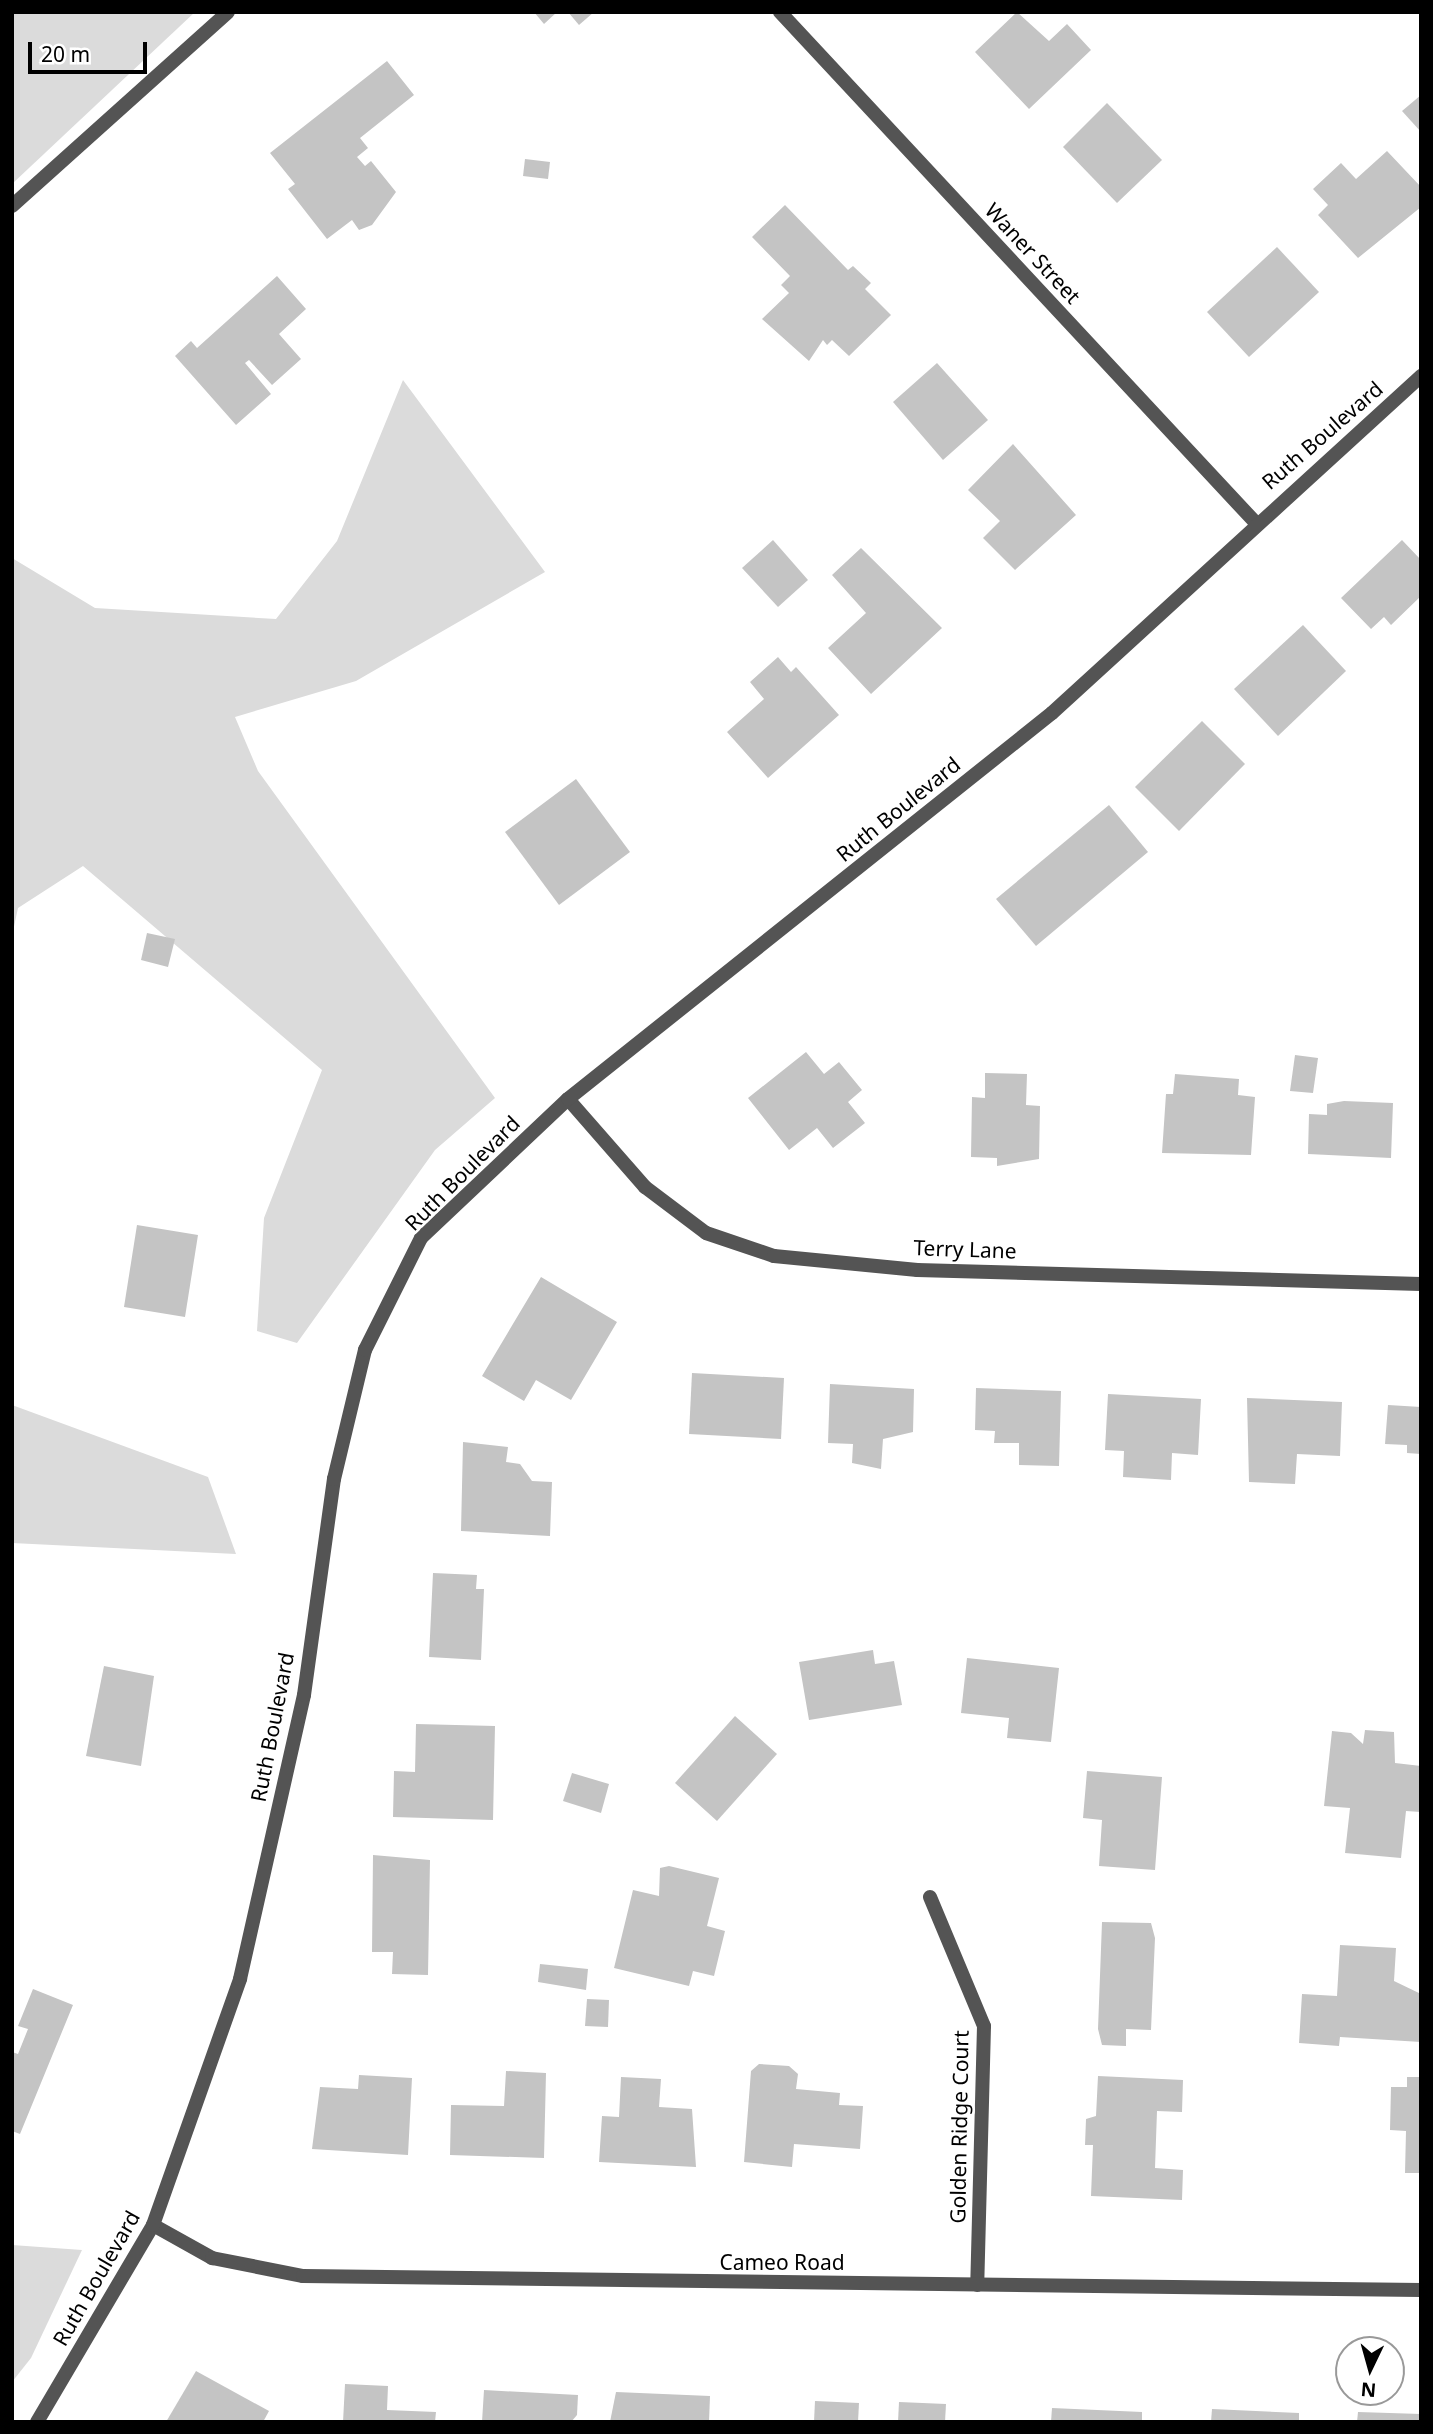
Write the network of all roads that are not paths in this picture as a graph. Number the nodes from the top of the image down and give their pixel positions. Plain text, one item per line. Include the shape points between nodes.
1 (228, 12) edge
2 (780, 12) edge
3 (12, 206) edge
4 (1421, 376) edge
5 (1255, 522) junction
6 (568, 1099) junction
7 (1421, 1284) edge
8 (930, 1897) dead end
9 (153, 2225) junction
10 (977, 2285) junction
11 (1421, 2290) edge
12 (37, 2422) edge

1 - 3 street
2 - 5 street, Waner Street
4 - 5 street, Ruth Boulevard
5 - 6 street, Ruth Boulevard via 1052,713
6 - 7 street, Terry Lane via 645,1187 706,1233 774,1256 917,1270
6 - 9 street, Ruth Boulevard via 421,1238 365,1350 334,1479 304,1695 240,1979
8 - 10 street, Golden Ridge Court via 984,2026
9 - 10 street, Cameo Road via 212,2258 303,2276
9 - 12 street, Ruth Boulevard
10 - 11 street, Cameo Road

